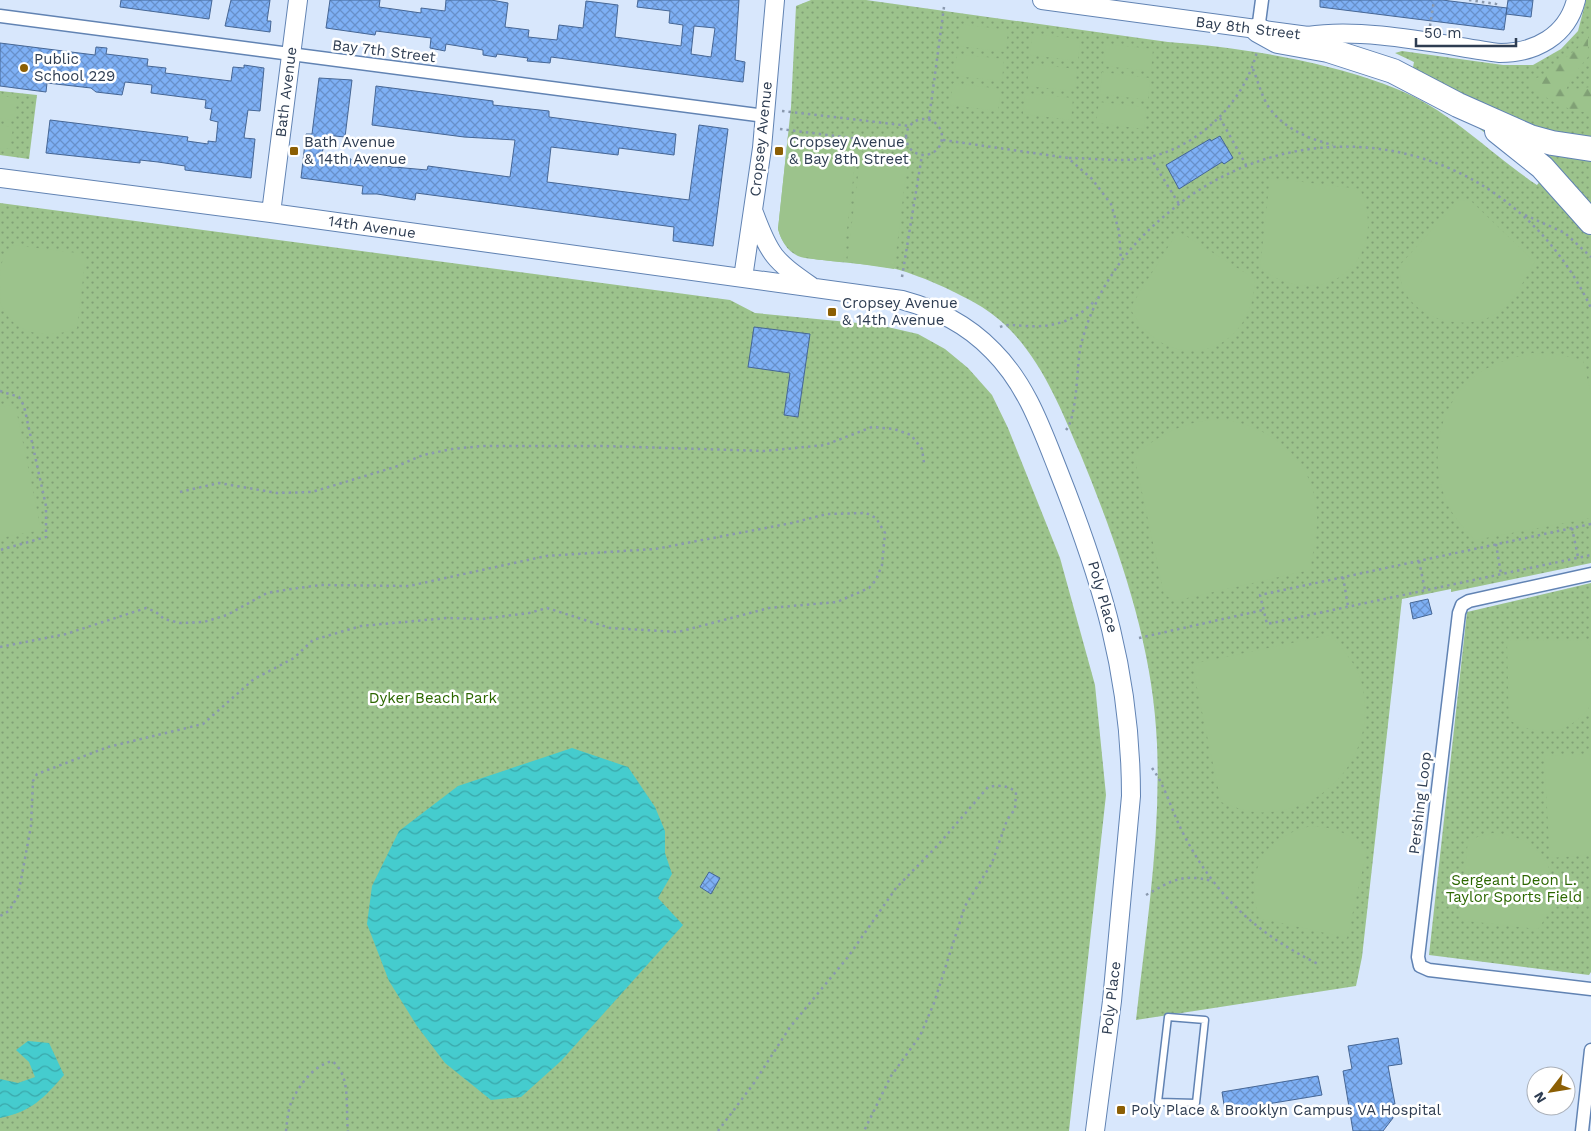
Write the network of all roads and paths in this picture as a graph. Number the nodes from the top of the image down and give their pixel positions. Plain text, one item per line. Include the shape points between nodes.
1 (298, 0) edge
2 (774, 0) edge
3 (1042, 0) edge
4 (1262, 0) edge
5 (1434, 0) edge
6 (1469, 0) edge
7 (1497, 0) edge
8 (1576, 0) edge
9 (1099, 4) edge
10 (944, 7) dead end
11 (0, 16) edge
12 (1428, 33) dead end
13 (1308, 36) junction
14 (1258, 39) junction
15 (290, 55) junction
16 (1253, 69) junction
17 (1458, 105) junction
18 (782, 111) dead end
19 (765, 116) junction
20 (1220, 118) junction
21 (929, 119) junction
22 (910, 126) junction
23 (780, 129) dead end
24 (1591, 136) edge
25 (942, 140) junction
26 (908, 145) junction
27 (1337, 146) junction
28 (1591, 149) edge
29 (922, 155) junction
30 (1150, 157) junction
31 (1068, 158) junction
32 (1246, 164) junction
33 (0, 178) edge
34 (1179, 204) junction
35 (753, 210) junction
36 (272, 213) junction
37 (1524, 214) junction
38 (1591, 222) edge
39 (1591, 257) edge
40 (1121, 261) junction
41 (902, 277) dead end
42 (743, 278) junction
43 (814, 288) junction
44 (1099, 296) junction
45 (1591, 308) edge
46 (1000, 327) dead end
47 (0, 391) edge
48 (1066, 430) dead end
49 (924, 463) dead end
50 (180, 492) dead end
51 (1591, 524) edge
52 (1572, 528) junction
53 (1496, 544) junction
54 (0, 550) edge
55 (1591, 554) edge
56 (1578, 557) junction
57 (1419, 561) junction
58 (1501, 574) junction
59 (1591, 574) edge
60 (1343, 577) junction
61 (1425, 590) junction
62 (1348, 606) junction
63 (1264, 610) junction
64 (1139, 638) dead end
65 (0, 647) edge
66 (1152, 768) dead end
67 (1212, 881) junction
68 (1146, 895) dead end
69 (0, 916) edge
70 (1320, 965) dead end
71 (1591, 989) edge
72 (1591, 1050) edge
73 (1158, 1102) joint
74 (286, 1131) edge
75 (348, 1131) edge
76 (718, 1131) edge
77 (864, 1131) edge
78 (1095, 1131) edge
79 (1582, 1131) edge

1 - 15 main road, Bath Avenue
2 - 19 main road, Cropsey Avenue
3 - 9 main road, Bay 8th Street
4 - 14 street
5 - 12 path
6 - 7 path via 1496,4
8 - 13 main road, Bay 8th Street via 1568,20 1552,38 1514,53 1367,35 1330,32
9 - 14 main road, Bay 8th Street
10 - 21 path
11 - 15 street, Bay 7th Street
13 - 14 main road, Bay 8th Street
13 - 24 highway via 1342,42 1397,60 1514,117
14 - 16 path
14 - 17 highway via 1328,50 1383,68
15 - 19 street, Bay 7th Street
15 - 36 main road, Bath Avenue
16 - 20 path
16 - 27 path via 1268,108 1282,122 1317,141
17 - 28 highway via 1530,136
17 - 38 highway via 1542,167
18 - 22 path
19 - 35 main road, Cropsey Avenue
20 - 30 path via 1182,144
20 - 32 path
21 - 22 path via 917,120
21 - 25 path via 941,130
22 - 26 path via 906,134
23 - 26 path
25 - 29 path via 938,150
25 - 31 path
26 - 29 path via 916,154
27 - 32 path via 1310,148
27 - 37 path via 1375,147 1438,163 1469,177
29 - 41 path
30 - 31 path
30 - 34 path
31 - 40 path via 1092,179 1111,204 1119,231
32 - 34 path
33 - 36 main road, 14th Avenue
34 - 40 path via 1132,246
35 - 42 main road, Cropsey Avenue
35 - 43 main road via 764,242 777,261
36 - 42 main road, 14th Avenue
37 - 39 path via 1565,233
37 - 45 path via 1552,245
40 - 44 path
42 - 43 main road, Poly Place
43 - 78 main road, Poly Place via 902,300 928,307 962,324 994,352 1024,391 1038,420 1100,582 1114,631 1123,685 1131,796 1113,992
44 - 46 path via 1082,312 1054,325 1006,324
44 - 48 path via 1080,348 1073,406
47 - 54 path via 19,397 24,406 46,506 46,537
49 - 50 path via 922,449 911,435 872,427 825,445 765,451 483,446 423,455 395,467 312,492 277,493 219,483
51 - 52 path
52 - 53 path
52 - 56 path
53 - 57 path
53 - 58 path
55 - 56 path
56 - 58 path
57 - 60 path
57 - 61 path
58 - 61 path
59 - 71 street, Pershing Loop via 1462,605 1418,957 1420,966 1429,970
60 - 62 path
60 - 63 path via 1260,595
61 - 62 path
62 - 63 path via 1267,624
63 - 64 path
65 - 69 path via 66,634 146,608 164,619 180,623 204,622 226,615 267,594 291,589 321,585 409,586 546,556 655,549 827,514 866,513 876,518 885,533 882,565 869,588 837,602 769,608 678,632 610,628 547,608 482,619 381,623 313,640 294,658 254,679 203,724 108,747 37,774 33,781 31,826 18,896 9,911
66 - 67 path via 1183,833
67 - 68 path via 1177,878
67 - 70 path via 1247,919 1291,951
72 - 79 street
73 - 73 lane via 1168,1017 1205,1020 1196,1103
74 - 75 path via 291,1104 307,1079 321,1064 332,1061 345,1076
76 - 77 path via 790,1027 848,957 896,888 988,787 1010,788 1016,792 1015,809 1006,820 992,864 965,906 920,1036 891,1076

